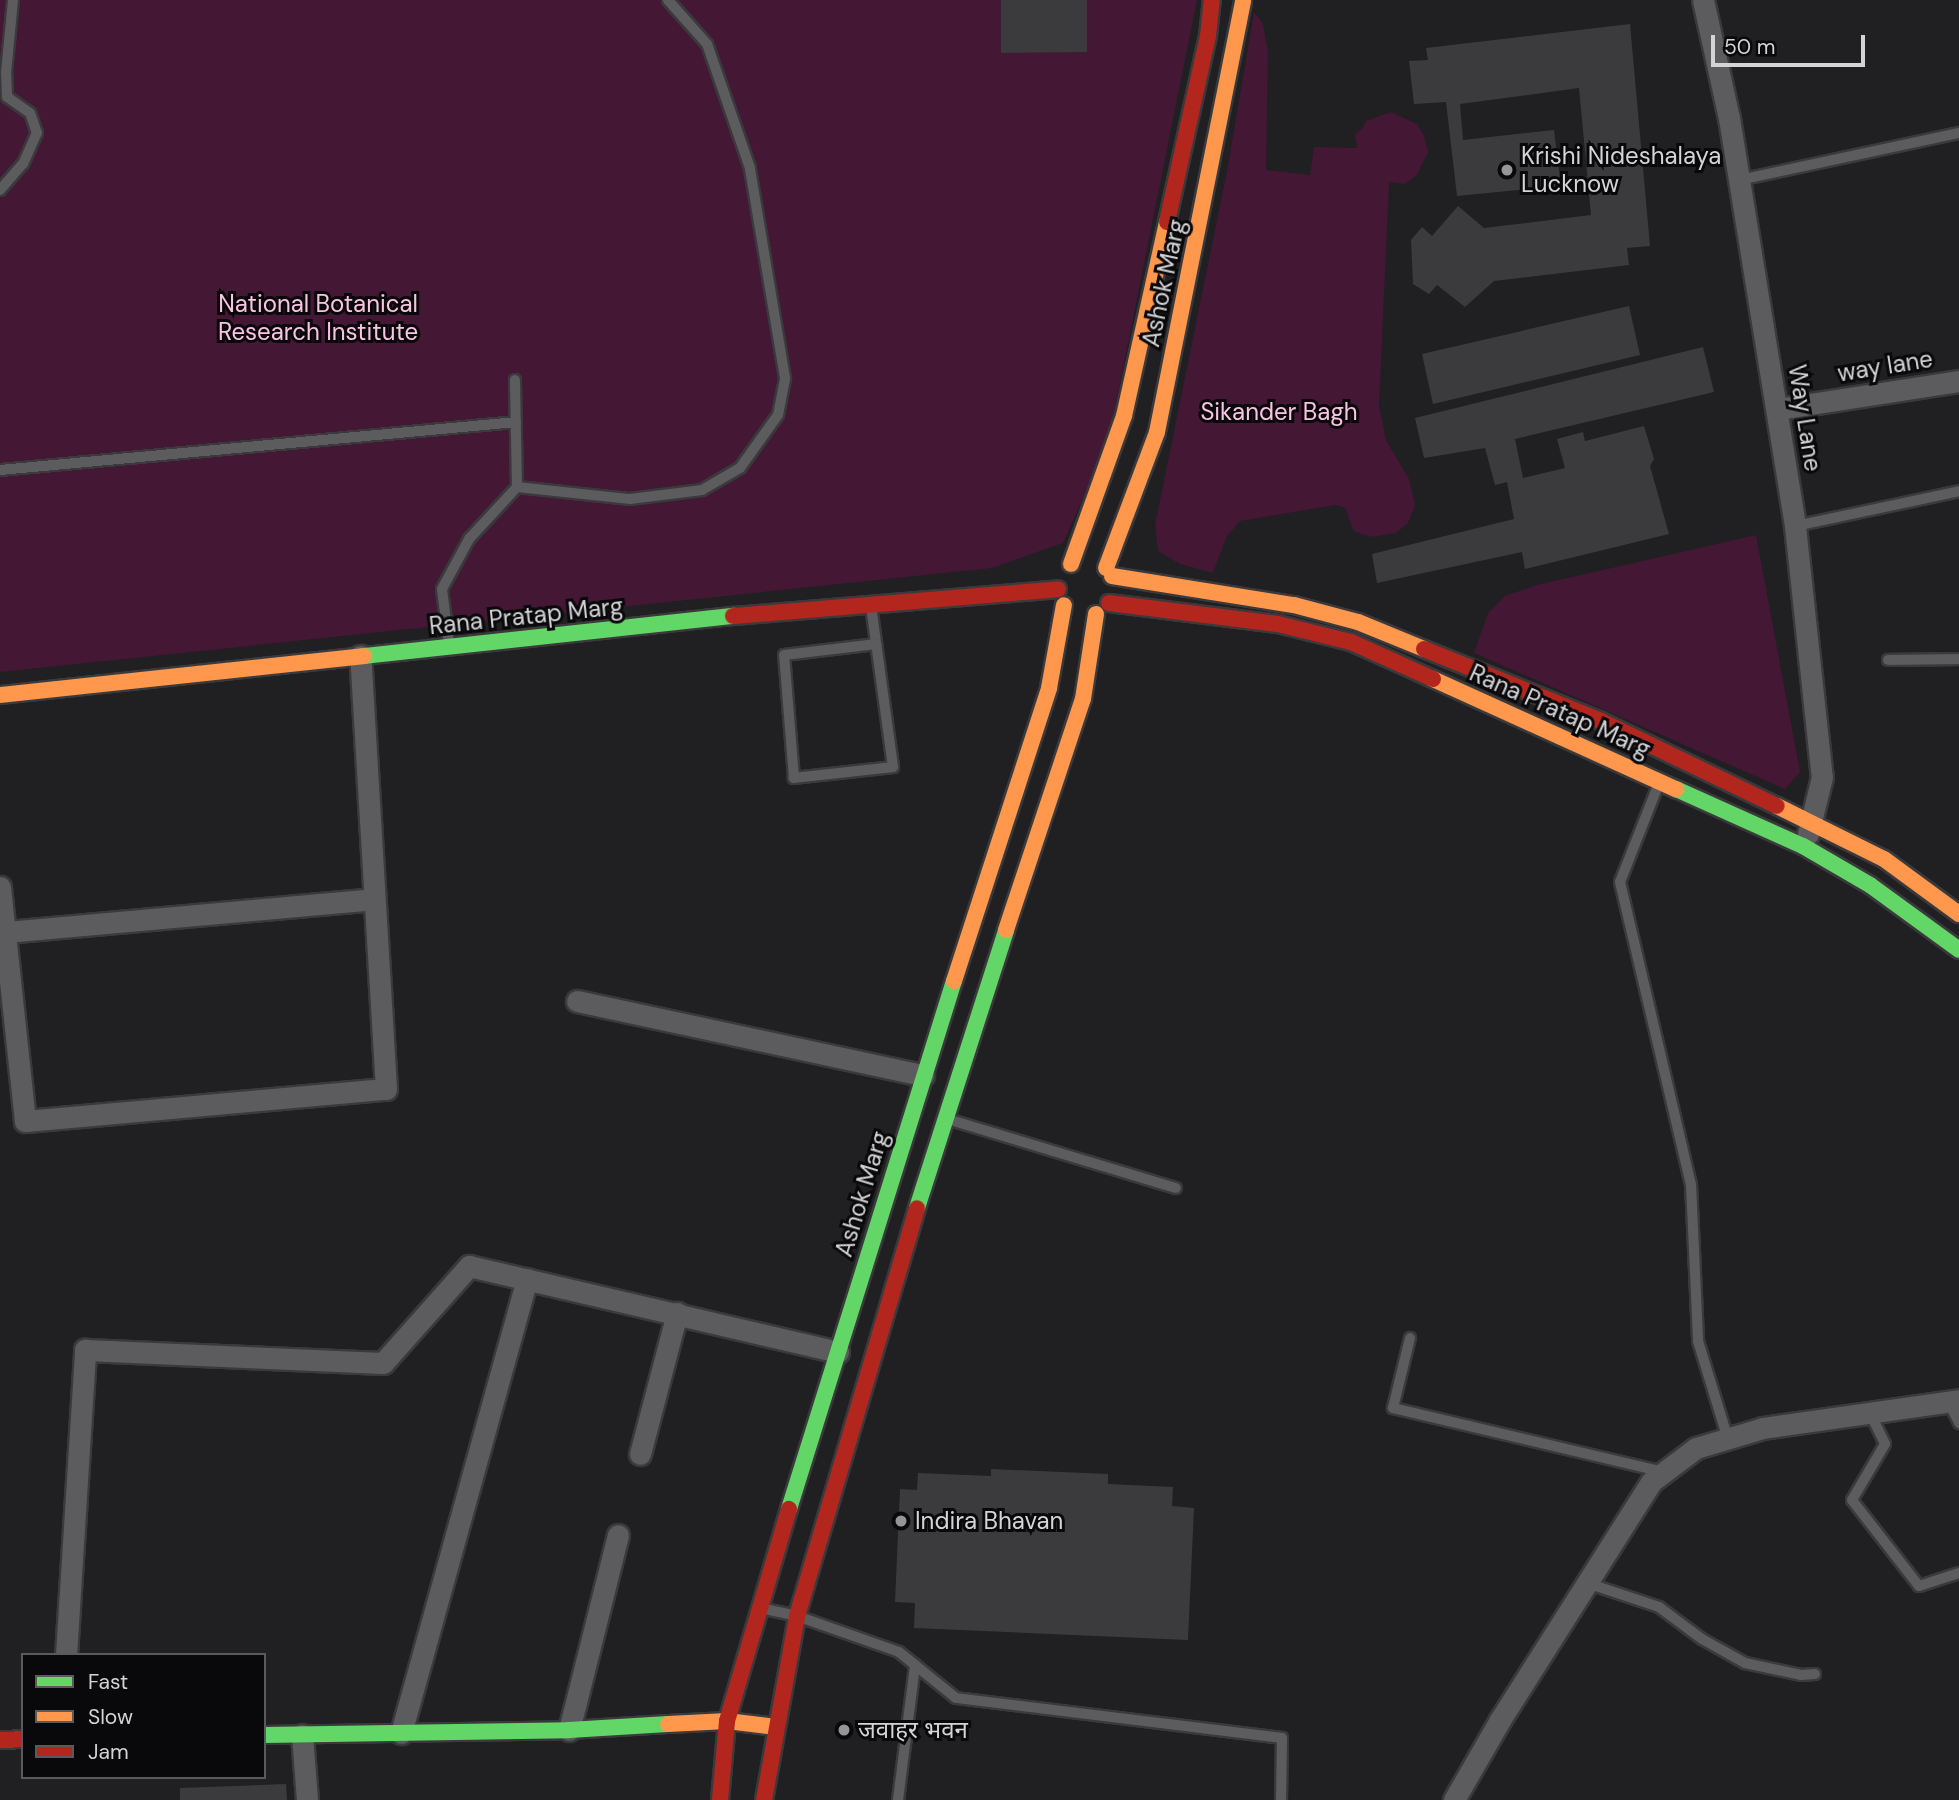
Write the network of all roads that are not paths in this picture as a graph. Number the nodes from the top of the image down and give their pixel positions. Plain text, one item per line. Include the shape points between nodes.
1 (13, 0) edge
2 (668, 0) edge
3 (1212, 0) edge
4 (1243, 0) edge
5 (1703, 0) edge
6 (1959, 133) edge
7 (1739, 180) junction
8 (0, 190) edge
9 (515, 380) dead end
10 (1959, 382) edge
11 (1778, 409) junction
12 (516, 422) junction
13 (0, 470) edge
14 (517, 487) junction
15 (1959, 491) edge
16 (1795, 526) junction
17 (1071, 564) junction
18 (1109, 572) junction
19 (1058, 589) junction
20 (871, 603) junction
21 (1109, 603) junction
22 (1064, 605) junction
23 (1096, 614) junction
24 (876, 644) junction
25 (449, 647) junction
26 (360, 656) junction
27 (1959, 659) edge
28 (1888, 660) dead end
29 (0, 695) edge
30 (1660, 781) junction
31 (1813, 824) junction
32 (1803, 846) junction
33 (0, 887) edge
34 (374, 899) junction
35 (1959, 914) edge
36 (5, 932) junction
37 (1959, 950) edge
38 (577, 1001) dead end
39 (923, 1075) junction
40 (944, 1118) junction
41 (1176, 1188) dead end
42 (527, 1279) junction
43 (677, 1313) junction
44 (1410, 1338) dead end
45 (838, 1352) junction
46 (1954, 1401) edge
47 (1870, 1413) junction
48 (1959, 1423) edge
49 (1728, 1439) junction
50 (640, 1454) dead end
51 (1664, 1472) junction
52 (618, 1535) dead end
53 (1959, 1573) edge
54 (1587, 1583) junction
55 (758, 1608) junction
56 (797, 1616) junction
57 (66, 1653) edge
58 (915, 1665) junction
59 (1815, 1674) dead end
60 (727, 1721) junction
61 (776, 1727) junction
62 (569, 1730) junction
63 (401, 1733) junction
64 (266, 1735) edge
65 (302, 1735) junction
66 (21, 1739) edge
67 (0, 1740) edge
68 (307, 1800) edge
69 (720, 1800) edge
70 (764, 1800) edge
71 (898, 1800) edge
72 (1281, 1800) edge
73 (1454, 1800) edge

1 - 8 lane via 7,97 30,113 37,133 23,164
2 - 14 lane via 707,44 750,167 785,378 778,415 740,468 702,490 630,499
3 - 17 main road, Ashok Marg via 1208,36 1124,416
4 - 18 main road, Ashok Marg via 1157,432
5 - 7 street, Way Lane
6 - 7 lane
7 - 11 street, Way Lane
9 - 12 lane
10 - 11 street, way lane
11 - 16 street, Way Lane
12 - 13 lane
12 - 14 lane
14 - 25 lane via 469,538 442,589
15 - 16 lane
16 - 31 street, Way Lane via 1822,777
17 - 18 main road via 1089,559
17 - 19 main road via 1063,570
18 - 21 main road via 1114,585
18 - 31 main road, Rana Pratap Marg via 1294,605 1358,622 1601,722
19 - 20 main road, Rana Pratap Marg
19 - 22 main road
20 - 24 lane
20 - 25 main road, Rana Pratap Marg
21 - 23 main road
21 - 30 main road, Rana Pratap Marg via 1278,624 1351,642
22 - 23 main road via 1078,614
22 - 39 main road, Ashok Marg via 1049,688
23 - 40 main road via 1083,699
24 - 24 lane via 893,767 794,778 784,654
25 - 26 main road, Rana Pratap Marg
26 - 29 main road, Rana Pratap Marg
26 - 34 street
27 - 28 lane
30 - 32 main road, Rana Pratap Marg
30 - 49 lane via 1620,882 1691,1184 1698,1341
31 - 32 street, Way Lane
31 - 35 main road, Rana Pratap Marg via 1884,859
32 - 37 main road, Rana Pratap Marg via 1870,885
33 - 36 street
34 - 36 street
34 - 36 street via 386,1089 25,1121
38 - 39 street
39 - 45 main road, Ashok Marg
40 - 41 lane
40 - 56 main road
42 - 43 street
42 - 57 street via 469,1266 383,1363 85,1350
42 - 63 street
43 - 45 street
43 - 50 street
44 - 51 lane via 1393,1408
45 - 55 main road, Ashok Marg
46 - 47 street
46 - 48 lane
47 - 49 street via 1763,1428
47 - 53 lane via 1885,1444 1852,1500 1919,1586
49 - 51 street via 1696,1448
51 - 54 street via 1651,1482
52 - 62 street
54 - 59 lane via 1659,1607 1702,1639 1745,1662
54 - 73 street
55 - 56 lane
55 - 60 main road, Ashok Marg
56 - 58 lane via 899,1652
56 - 61 main road
58 - 71 lane
58 - 72 lane via 956,1698 1282,1738
60 - 61 main road
60 - 62 main road
60 - 69 main road, Ashok Marg
61 - 70 main road
62 - 63 main road
63 - 65 main road
64 - 65 main road
65 - 68 street
66 - 67 main road

